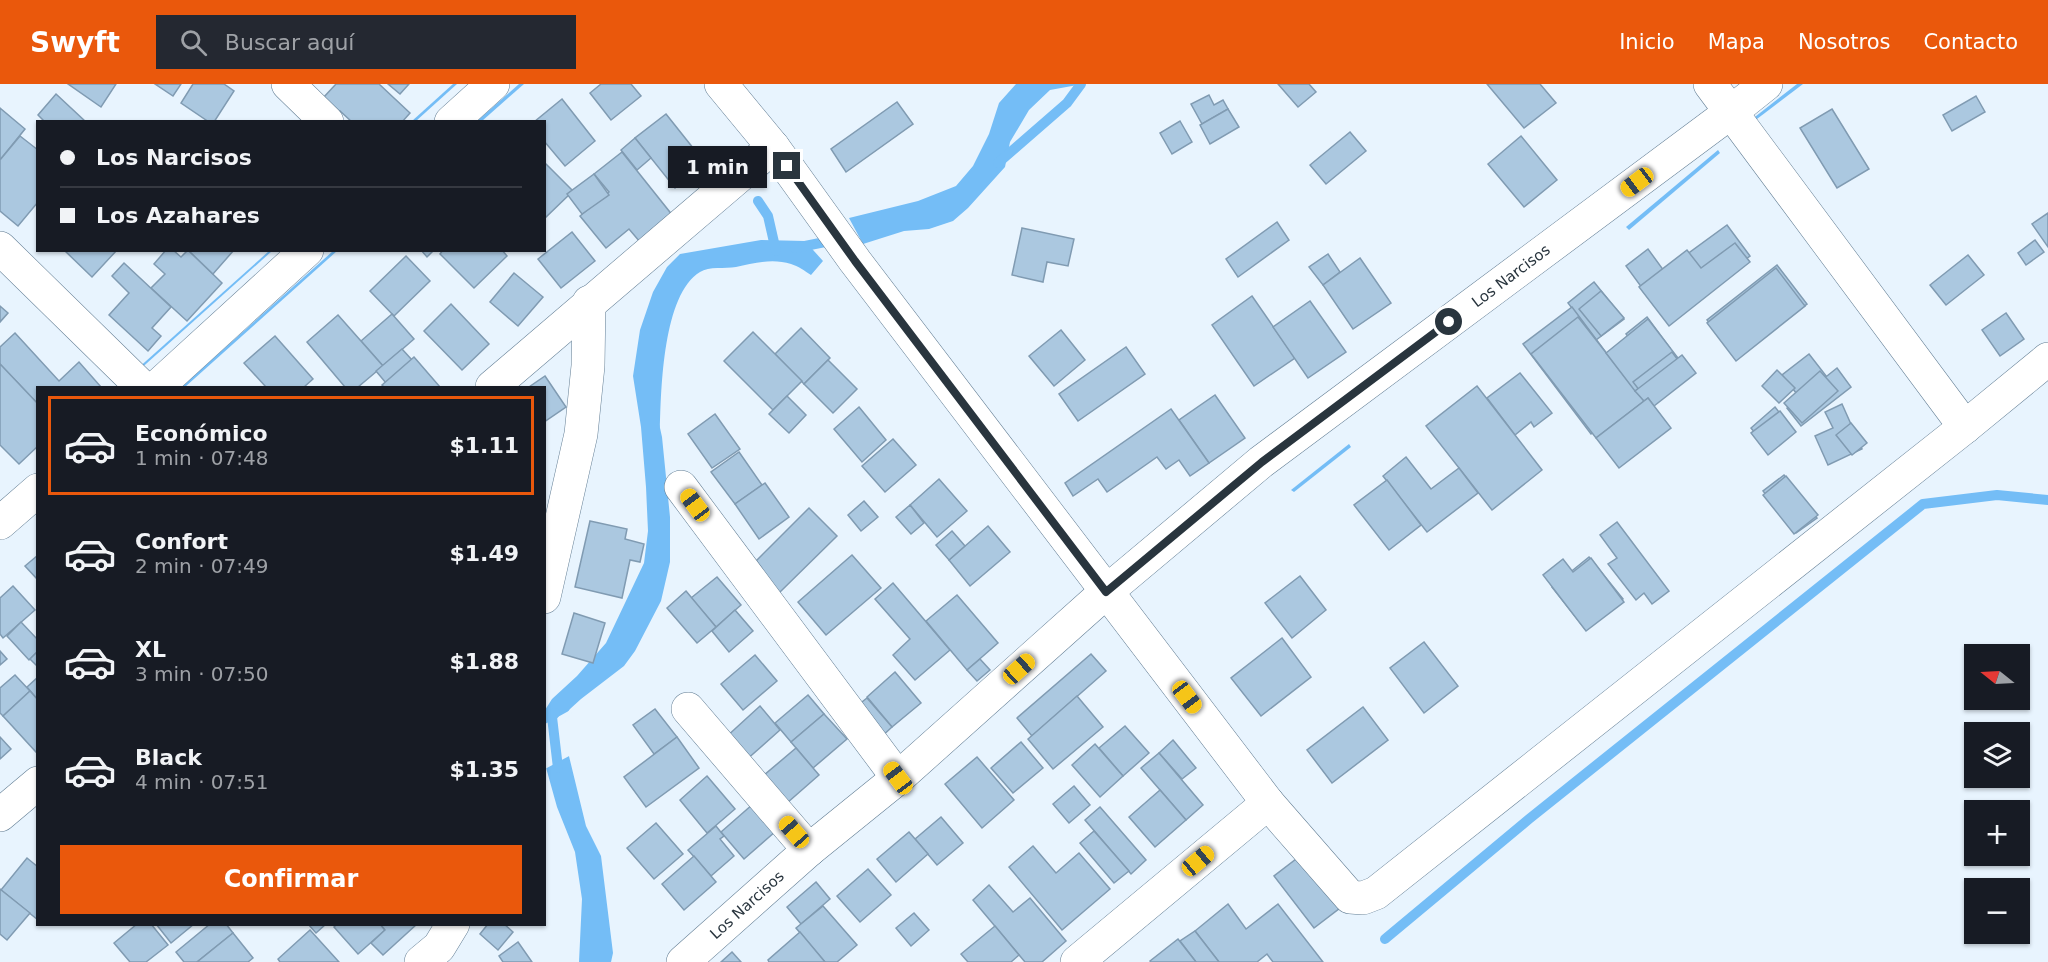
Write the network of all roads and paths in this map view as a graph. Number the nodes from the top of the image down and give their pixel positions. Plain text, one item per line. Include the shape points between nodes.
1 (288, 84) edge
2 (493, 84) edge
3 (721, 84) edge
4 (1710, 84) edge
5 (1766, 84) edge
6 (1731, 112) junction
7 (325, 120) edge
8 (453, 120) edge
9 (773, 147) junction
10 (0, 248) edge
11 (305, 252) edge
12 (590, 302) junction
13 (2048, 359) edge
14 (141, 386) edge
15 (158, 386) edge
16 (493, 386) edge
17 (1965, 427) junction
18 (681, 487) dead end
19 (36, 492) edge
20 (0, 523) edge
21 (546, 588) edge
22 (1106, 592) junction
23 (687, 709) dead end
24 (898, 778) junction
25 (36, 785) edge
26 (1268, 803) junction
27 (0, 815) edge
28 (809, 850) junction
29 (452, 926) edge
30 (421, 962) edge
31 (683, 962) edge
32 (1077, 962) edge

1 - 7 street
2 - 8 street
3 - 9 street
4 - 6 street
5 - 6 street, Los Narcisos
6 - 17 street
6 - 22 street, Los Narcisos via 1262,462
9 - 12 street
9 - 22 street
10 - 14 street
11 - 15 street
12 - 16 street
12 - 21 street via 581,434
13 - 17 street
17 - 26 street via 1376,893 1350,897
18 - 24 street
19 - 20 street
22 - 24 street, Los Narcisos
22 - 26 street
23 - 28 street
24 - 28 street, Los Narcisos
25 - 27 street
26 - 32 street
28 - 31 street, Los Narcisos
29 - 30 street via 439,947

